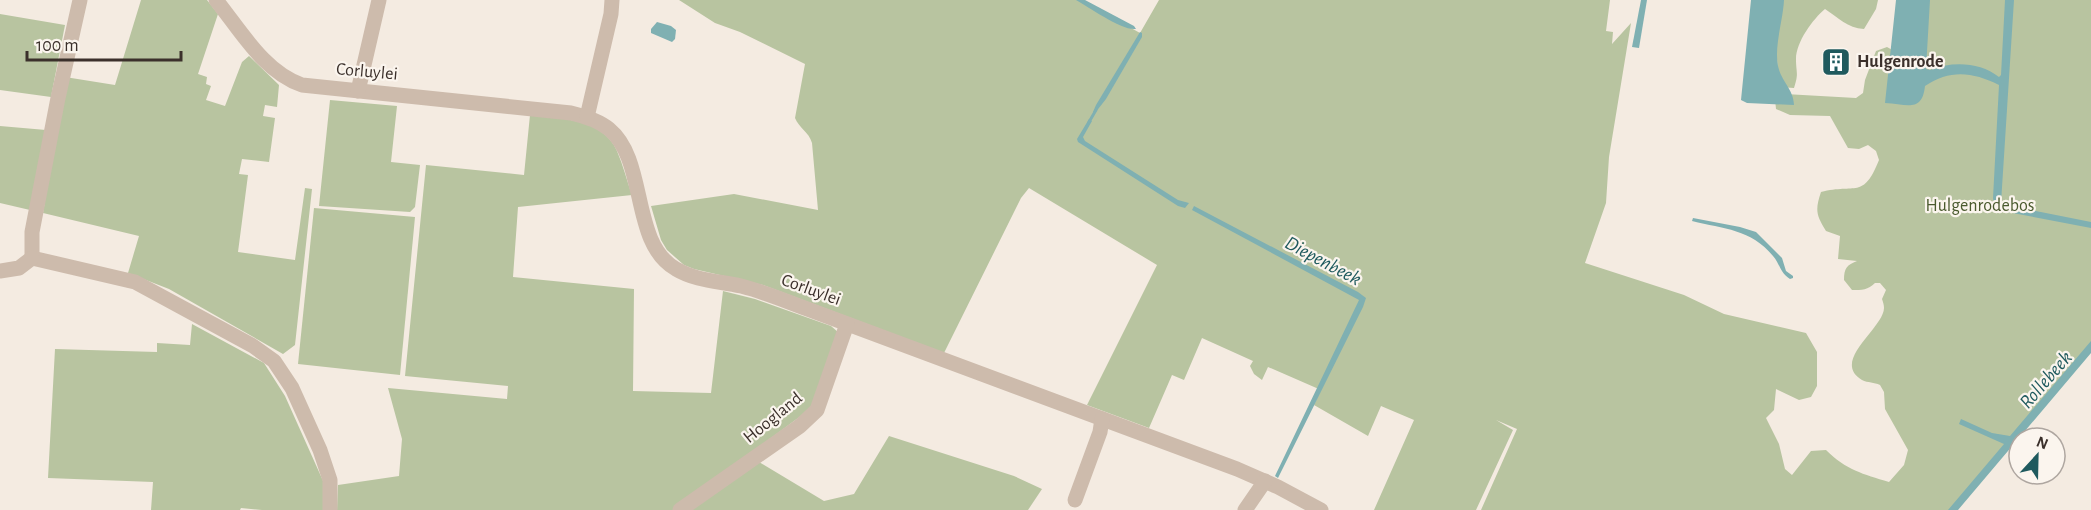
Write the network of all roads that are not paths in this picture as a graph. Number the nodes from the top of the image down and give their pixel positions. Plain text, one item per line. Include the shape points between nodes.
1 (80, 0) edge
2 (216, 0) edge
3 (379, 0) edge
4 (612, 0) edge
5 (358, 91) junction
6 (587, 117) junction
7 (32, 258) junction
8 (0, 271) edge
9 (847, 324) junction
10 (1102, 419) junction
11 (1265, 481) junction
12 (1075, 500) dead end
13 (330, 510) edge
14 (680, 510) edge
15 (1245, 510) edge
16 (1321, 510) edge

1 - 7 street via 32,232
2 - 5 street, Corluylei via 269,66 291,81
3 - 5 street
4 - 6 street
5 - 6 street, Corluylei
6 - 9 street, Corluylei via 608,128 622,146 651,239 673,268 762,292
7 - 8 street via 19,268
7 - 13 street via 135,282 274,361 292,388 320,450 330,480
9 - 10 street, Corluylei
9 - 14 street, Hoogland via 817,410
10 - 11 street, Corluylei
10 - 12 street
11 - 15 street
11 - 16 street, Corluylei

